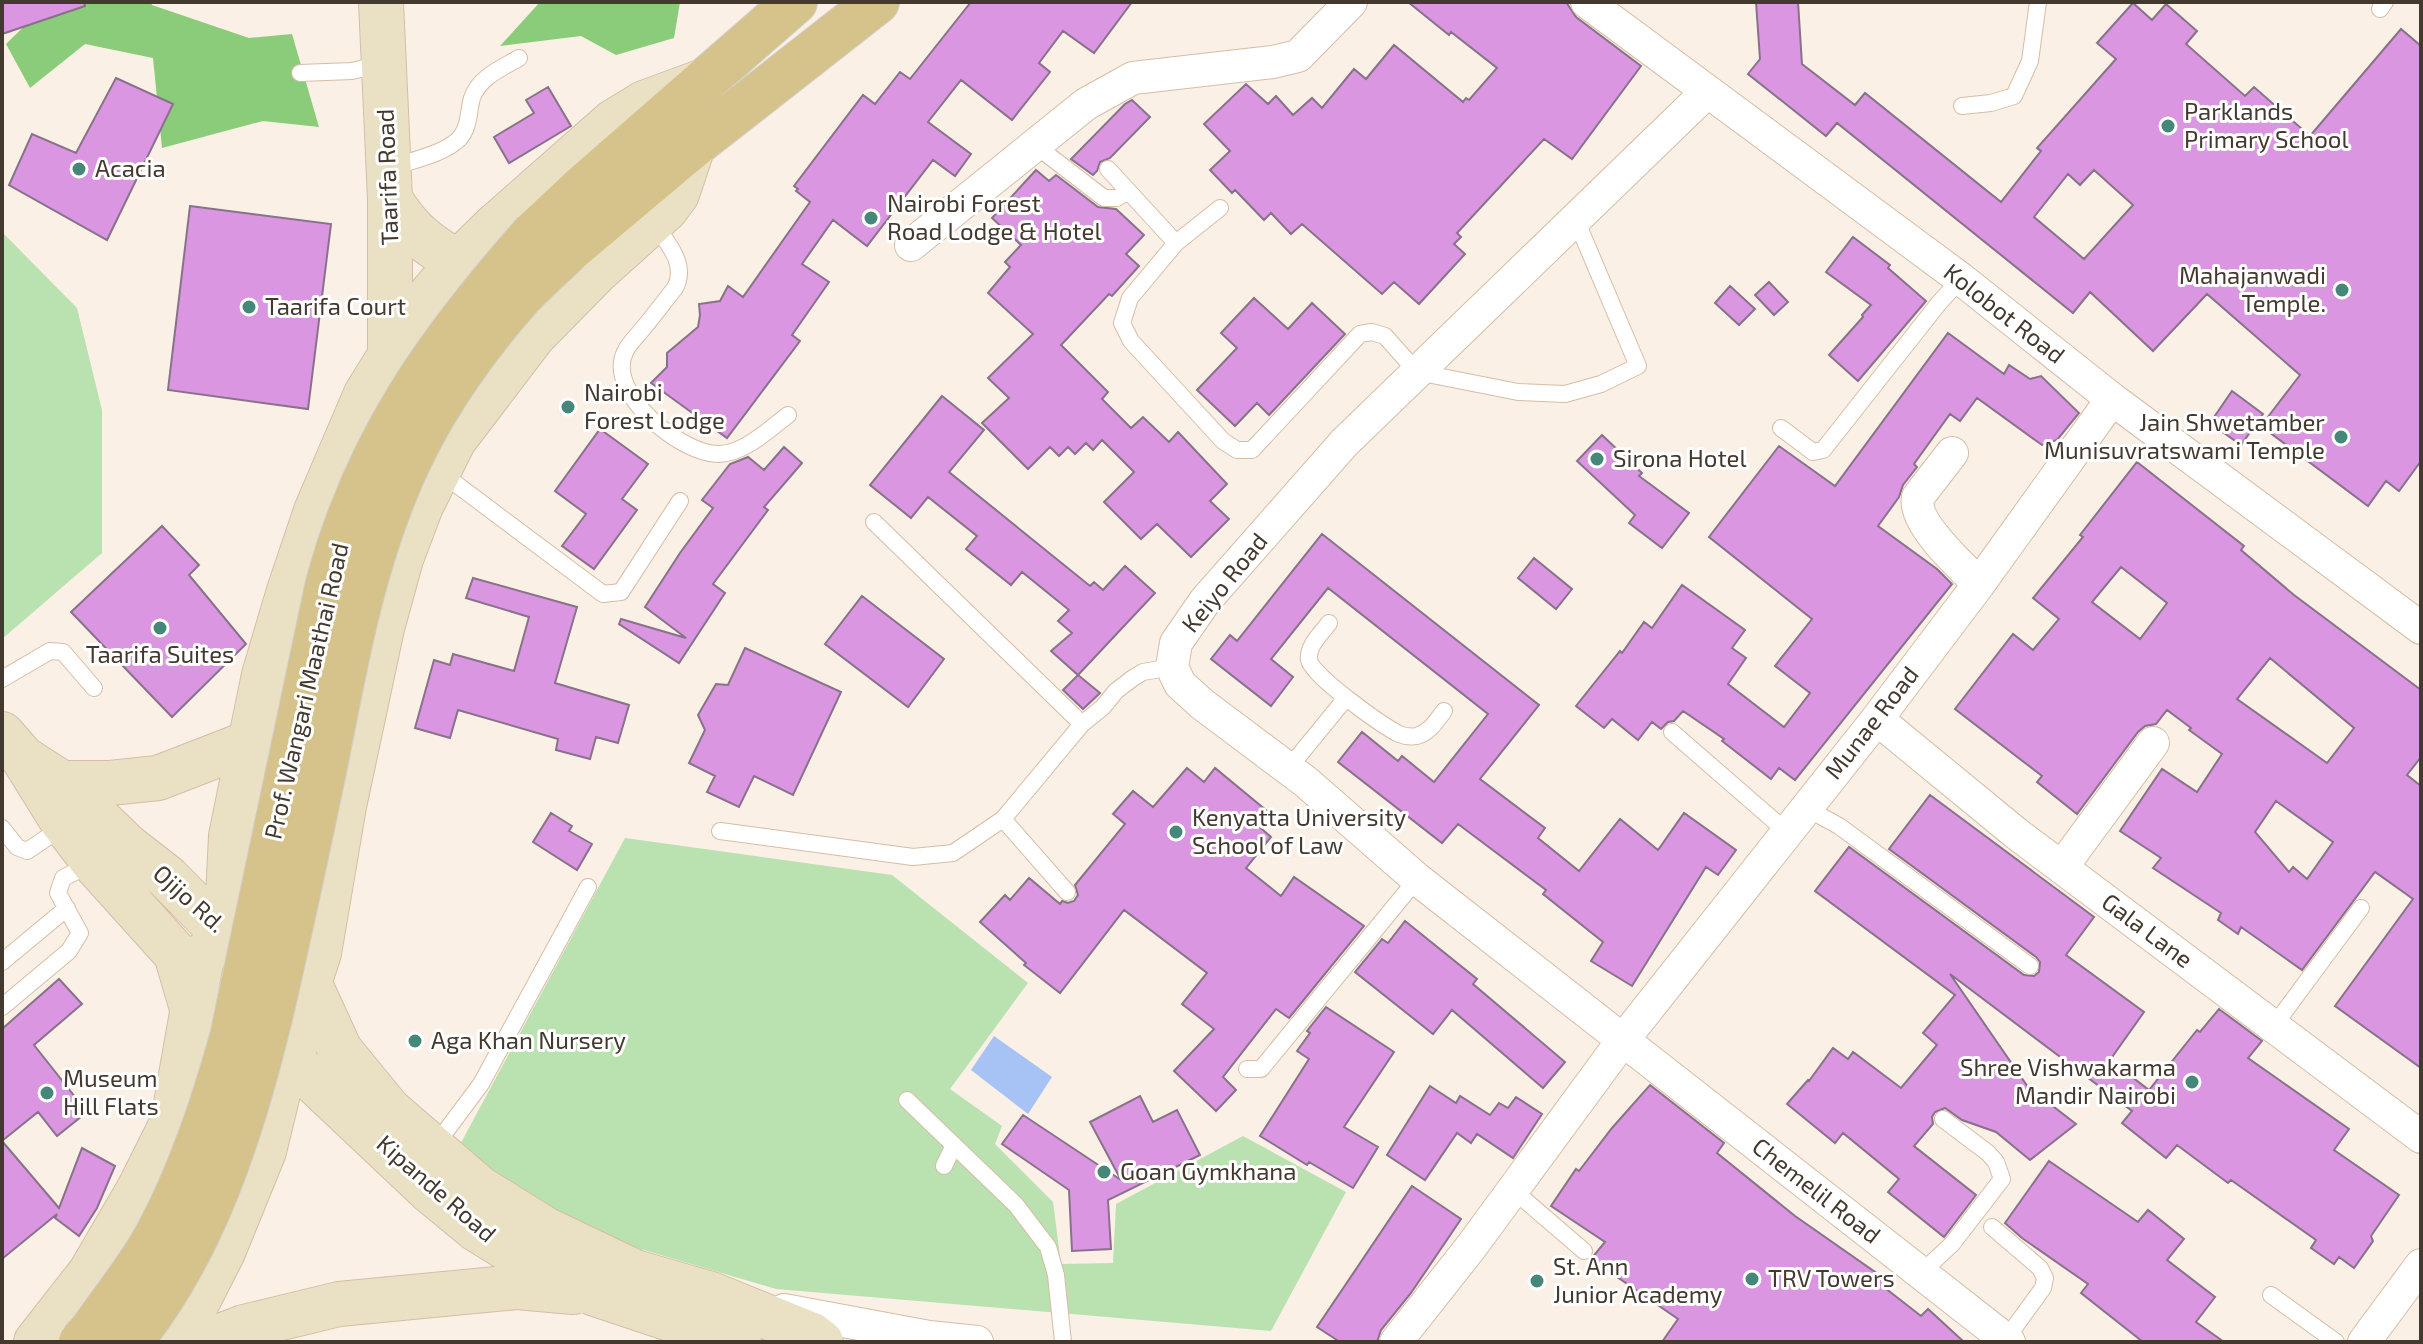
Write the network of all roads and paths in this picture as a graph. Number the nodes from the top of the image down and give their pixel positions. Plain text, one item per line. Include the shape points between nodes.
1 (381, 2) edge
2 (795, 2) edge
3 (877, 2) edge
4 (1351, 2) edge
5 (1587, 2) edge
6 (2038, 2) edge
7 (519, 58) dead end
8 (383, 64) junction
9 (300, 73) dead end
10 (701, 82) junction
11 (1707, 92) junction
12 (1962, 106) dead end
13 (1035, 145) junction
14 (693, 146) junction
15 (1108, 169) dead end
16 (389, 184) junction
17 (1128, 191) junction
18 (1220, 208) dead end
19 (1576, 220) junction
20 (653, 221) junction
21 (552, 242) junction
22 (1176, 243) junction
23 (911, 245) dead end
24 (458, 262) junction
25 (1961, 279) junction
26 (390, 353) junction
27 (1417, 372) junction
28 (2112, 399) junction
29 (788, 415) dead end
30 (1781, 428) dead end
31 (1952, 453) dead end
32 (439, 471) junction
33 (680, 501) dead end
34 (874, 522) dead end
35 (1979, 584) junction
36 (2418, 620) edge
37 (1329, 623) dead end
38 (1172, 667) junction
39 (2, 679) edge
40 (94, 688) dead end
41 (1346, 698) junction
42 (1444, 711) dead end
43 (1877, 719) junction
44 (1082, 724) junction
45 (1672, 732) dead end
46 (251, 742) junction
47 (2153, 743) dead end
48 (12, 746) edge
49 (1288, 769) junction
50 (64, 804) junction
51 (1003, 819) junction
52 (1797, 820) junction
53 (2, 828) edge
54 (720, 831) dead end
55 (94, 863) junction
56 (2062, 867) junction
57 (1417, 879) junction
58 (588, 887) dead end
59 (1067, 892) dead end
60 (67, 908) junction
61 (2361, 908) dead end
62 (226, 937) junction
63 (2, 962) edge
64 (2030, 966) dead end
65 (309, 983) junction
66 (2, 1007) edge
67 (193, 1011) junction
68 (2273, 1027) junction
69 (1623, 1040) junction
70 (287, 1056) junction
71 (1247, 1069) dead end
72 (907, 1100) dead end
73 (1943, 1119) dead end
74 (2421, 1137) edge
75 (954, 1145) junction
76 (433, 1148) junction
77 (944, 1166) dead end
78 (1513, 1190) junction
79 (1992, 1227) dead end
80 (1584, 1251) dead end
81 (2421, 1265) edge
82 (1921, 1273) junction
83 (595, 1294) junction
84 (711, 1294) junction
85 (2271, 1295) dead end
86 (932, 1340) edge
87 (2007, 1341) edge
88 (36, 1342) edge
89 (81, 1342) edge
90 (130, 1342) edge
91 (177, 1342) edge
92 (205, 1342) edge
93 (739, 1342) edge
94 (821, 1342) edge
95 (977, 1342) edge
96 (1063, 1342) edge
97 (1396, 1342) edge
98 (2336, 1342) edge
99 (2364, 1342) edge

1 - 8 main road, Taarifa Road
2 - 10 main road, Prof. Wangari Maathai Road
3 - 14 main road, Prof. Wangari Maathai Road
4 - 13 street via 1298,56 1133,78 1086,104
5 - 11 street, Kolobot Road
6 - 12 lane via 2030,61 2014,96
7 - 16 lane via 479,85 462,137
8 - 9 lane
8 - 16 main road, Taarifa Road
10 - 21 main road, Prof. Wangari Maathai Road via 584,186
10 - 24 main road, Prof. Wangari Maathai Road via 644,103 613,122
11 - 19 street, Keiyo Road
11 - 25 street, Kolobot Road
13 - 17 lane via 1104,198
13 - 23 street
14 - 20 main road via 677,194
14 - 21 main road, Prof. Wangari Maathai Road
15 - 17 lane
16 - 24 main road via 412,230
16 - 26 main road, Taarifa Road
17 - 22 lane
18 - 22 lane
19 - 27 street, Keiyo Road
19 - 27 lane via 1638,366 1565,394 1518,392
20 - 29 lane via 680,264 680,278 624,352 621,370 628,392 653,422 690,446 715,454 736,452
20 - 32 main road via 534,335 454,440
21 - 89 main road, Prof. Wangari Maathai Road, bridge via 488,285 397,414 366,475 339,540 327,587 218,1085 157,1235
21 - 90 main road, Prof. Wangari Maathai Road, bridge via 521,296 426,429 392,499 348,645 277,987 237,1138 180,1269
22 - 27 lane via 1130,298 1122,323 1131,341 1237,450 1252,450 1360,334 1385,336
24 - 26 main road, Prof. Wangari Maathai Road
25 - 28 street, Kolobot Road
25 - 30 lane via 1823,450 1813,452
26 - 46 main road, Prof. Wangari Maathai Road via 366,394 316,511 264,675
27 - 38 street, Keiyo Road via 1344,443 1205,601 1176,643
28 - 35 street, Munae Road
28 - 36 street, Kolobot Road
31 - 35 street via 1916,505 1948,552
32 - 33 lane via 603,594 621,592
32 - 65 main road via 401,559 382,628
34 - 44 lane
35 - 43 street, Munae Road
37 - 41 lane via 1312,645 1311,667
38 - 44 lane via 1133,678
38 - 49 street via 1180,684 1202,704
39 - 40 lane via 57,650
41 - 42 lane via 1402,736 1417,736
41 - 49 lane
43 - 52 street, Munae Road
43 - 56 street, Gala Lane
44 - 51 lane
45 - 52 lane
46 - 50 main road via 158,778 110,783
46 - 62 main road, Prof. Wangari Maathai Road via 231,836
47 - 56 street
48 - 50 main road, Ojijo Rd.
49 - 57 street
50 - 53 lane via 27,851
50 - 55 main road, Ojijo Rd.
50 - 62 main road, Ojijo Rd. via 168,878
51 - 54 lane via 953,853 913,857
51 - 59 lane
52 - 64 lane via 1839,826
52 - 69 street, Munae Road
55 - 60 lane via 63,878 58,893
55 - 67 main road, Ojijo Rd. via 176,954
56 - 68 street, Gala Lane
57 - 69 street
57 - 71 lane via 1261,1069
58 - 76 lane via 481,1084
60 - 63 lane
60 - 66 lane via 80,933 69,951
61 - 68 lane
62 - 65 main road, Ojijo Rd. via 251,924 281,932 300,956
62 - 67 main road via 202,956
65 - 70 main road via 309,1012
65 - 76 main road, Ojijo Rd. via 340,1050 389,1110
67 - 70 main road, Ojijo Rd. via 212,1046 242,1061 264,1064
67 - 88 main road via 173,1121 90,1273
68 - 74 street, Gala Lane
69 - 78 street, Munae Road
69 - 82 street, Chemelil Road
70 - 83 main road, Kipande Road via 476,1229
70 - 91 main road via 264,1151 223,1252
72 - 75 lane
73 - 82 lane via 1988,1153 2002,1179 1952,1244
75 - 77 lane
75 - 96 lane via 1016,1205 1048,1247
76 - 84 main road, Ojijo Rd. via 479,1188 545,1229 635,1272
78 - 80 lane
78 - 97 street, Munae Road
79 - 87 lane via 2045,1278
81 - 99 street
82 - 87 street, Chemelil Road
83 - 92 main road via 517,1287 339,1304
83 - 93 main road, Kipande Road
84 - 86 street
84 - 94 main road
85 - 98 lane
86 - 95 street

